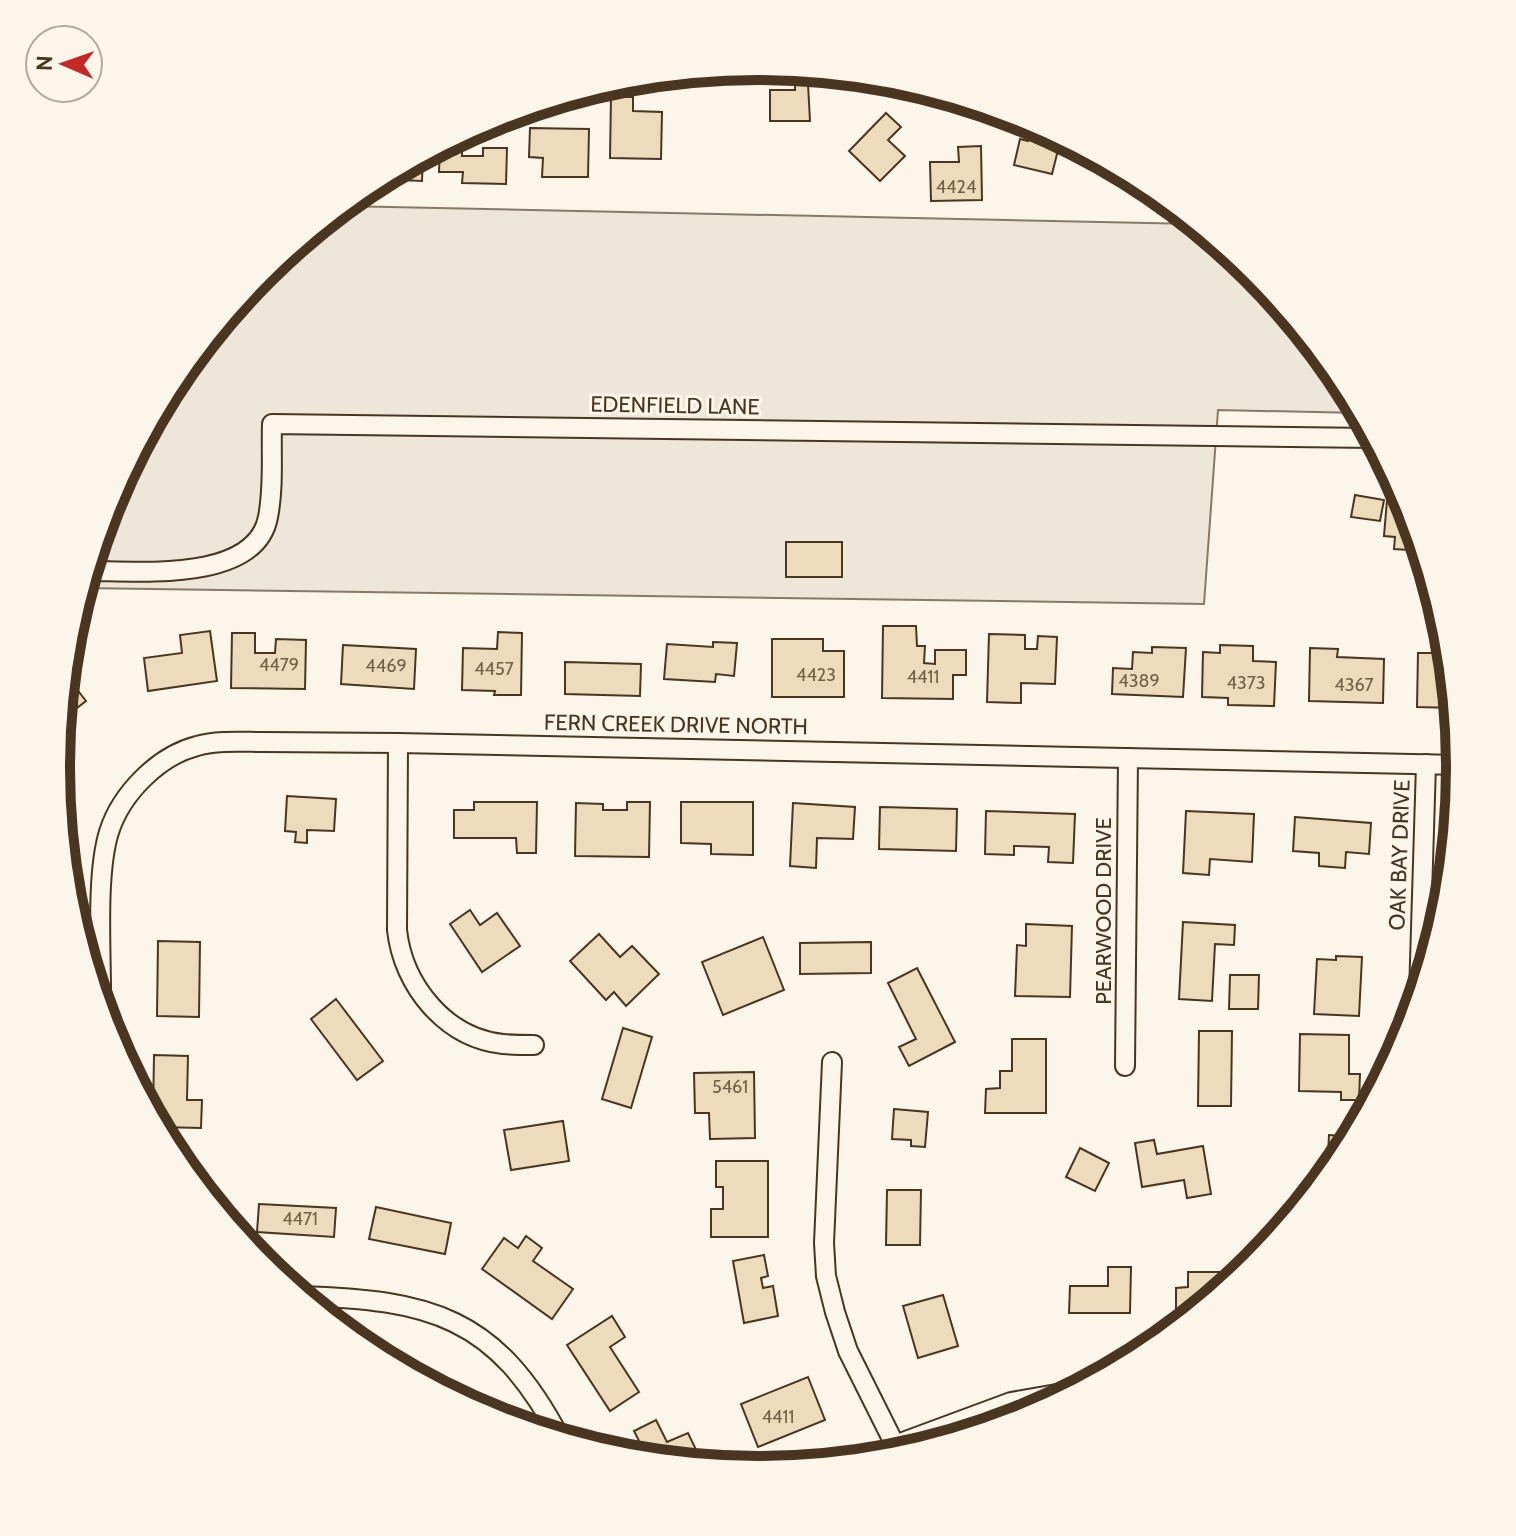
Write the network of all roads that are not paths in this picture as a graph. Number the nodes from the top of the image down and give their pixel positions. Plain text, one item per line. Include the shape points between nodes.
1 (1361, 438) edge
2 (99, 571) edge
3 (398, 743) junction
4 (1128, 758) junction
5 (1426, 764) junction
6 (1446, 765) edge
7 (1420, 955) edge
8 (102, 973) edge
9 (534, 1045) dead end
10 (832, 1062) dead end
11 (1125, 1066) dead end
12 (319, 1297) edge
13 (1034, 1398) edge
14 (553, 1424) edge
15 (914, 1438) edge
16 (894, 1443) edge

1 - 2 street, EDENFIELD LANE via 272,424 268,519 254,543 224,563 175,571
3 - 4 street, FERN CREEK DRIVE NORTH
3 - 8 street, FERN CREEK DRIVE NORTH via 199,745 179,752 142,779 117,813 104,856
3 - 9 street via 397,930 407,971 424,1000 471,1035 500,1044
4 - 5 street, FERN CREEK DRIVE NORTH
4 - 11 street, PEARWOOD DRIVE
5 - 6 street, FERN CREEK DRIVE NORTH
5 - 7 street, OAK BAY DRIVE
10 - 16 street via 826,1276 848,1351
12 - 14 street via 391,1302 460,1323 496,1348 522,1376
13 - 15 street

